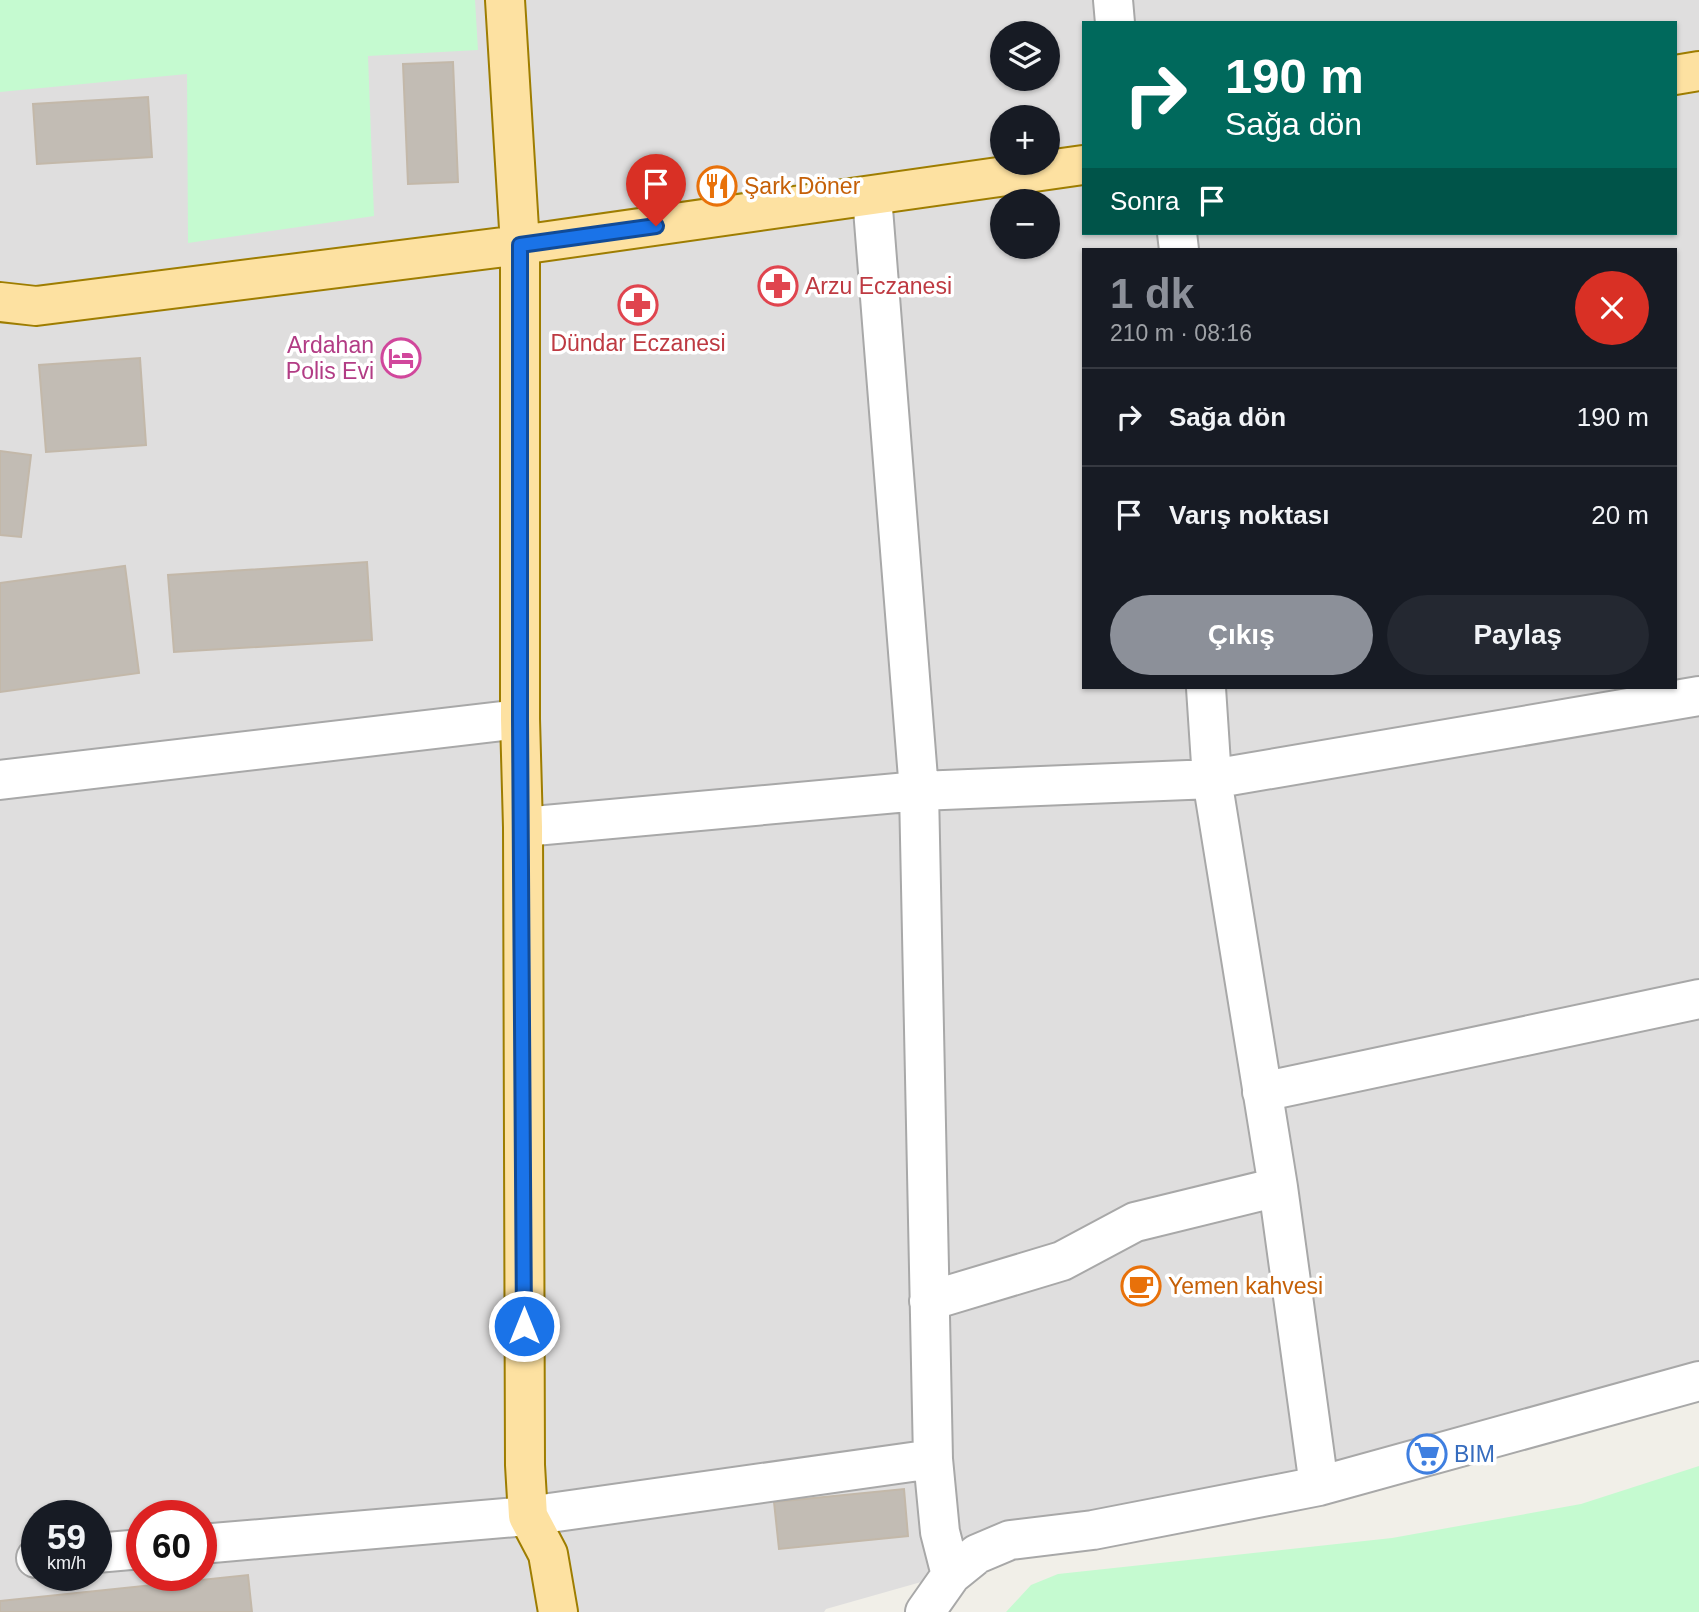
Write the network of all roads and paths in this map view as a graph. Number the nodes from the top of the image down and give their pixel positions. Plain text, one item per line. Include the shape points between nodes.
1 (505, 0) edge
2 (1113, 0) edge
3 (1115, 21) edge
4 (1699, 71) edge
5 (1677, 75) edge
6 (1082, 165) edge
7 (872, 196) junction
8 (520, 245) junction
9 (0, 302) edge
10 (1206, 689) edge
11 (1699, 696) edge
12 (520, 719) junction
13 (1212, 779) junction
14 (0, 780) edge
15 (919, 791) junction
16 (523, 827) junction
17 (1699, 999) edge
18 (1262, 1091) junction
19 (1278, 1187) junction
20 (929, 1301) junction
21 (1699, 1381) edge
22 (933, 1459) junction
23 (1319, 1486) junction
24 (528, 1516) junction
25 (217, 1543) edge
26 (951, 1574) junction
27 (558, 1612) edge
28 (925, 1612) edge

1 - 8 main road
2 - 3 street
4 - 5 main road
6 - 7 main road
7 - 8 main road
7 - 15 street
8 - 9 main road via 36,306
8 - 12 main road
10 - 13 street
11 - 13 street
12 - 14 street
12 - 16 main road
13 - 15 street
13 - 18 street
15 - 16 street
15 - 20 street
16 - 24 main road via 524,1465
17 - 18 street
18 - 19 street
19 - 20 street via 1135,1222 1062,1261
19 - 23 street
20 - 22 street
21 - 23 street
22 - 24 street
22 - 26 street via 940,1532
23 - 26 street via 1093,1530 1010,1540 976,1554
24 - 25 street
24 - 27 main road via 548,1554
26 - 28 street

